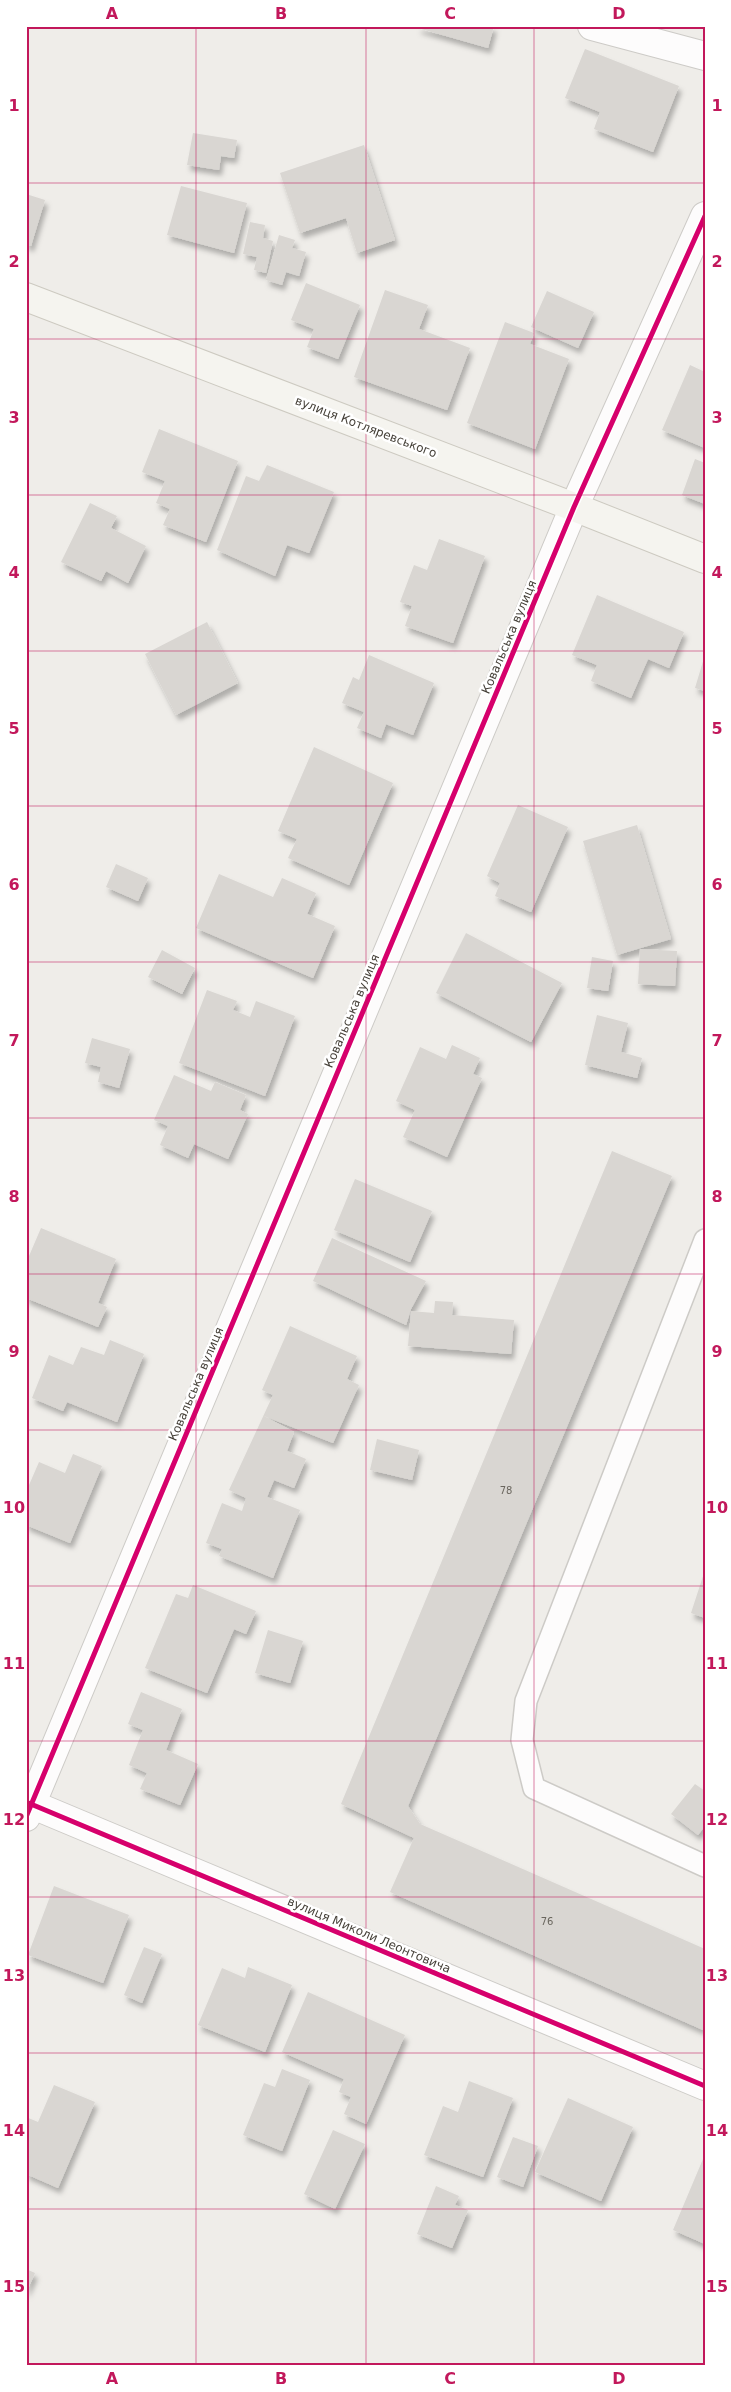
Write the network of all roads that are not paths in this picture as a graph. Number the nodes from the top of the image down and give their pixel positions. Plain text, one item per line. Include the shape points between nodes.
1 (592, 26) edge
2 (705, 56) edge
3 (705, 216) edge
4 (26, 297) edge
5 (574, 507) junction
6 (705, 559) edge
7 (705, 1240) edge
8 (28, 1808) edge
9 (705, 1866) edge
10 (705, 2086) edge

1 - 2 street
3 - 5 street, Ковальська вулиця
4 - 5 main road, вулиця Котляревського
5 - 6 main road, вулиця Котляревського
5 - 8 street, Ковальська вулиця
7 - 9 lane via 526,1702 522,1740 534,1788
8 - 10 street, вулиця Миколи Леонтовича

